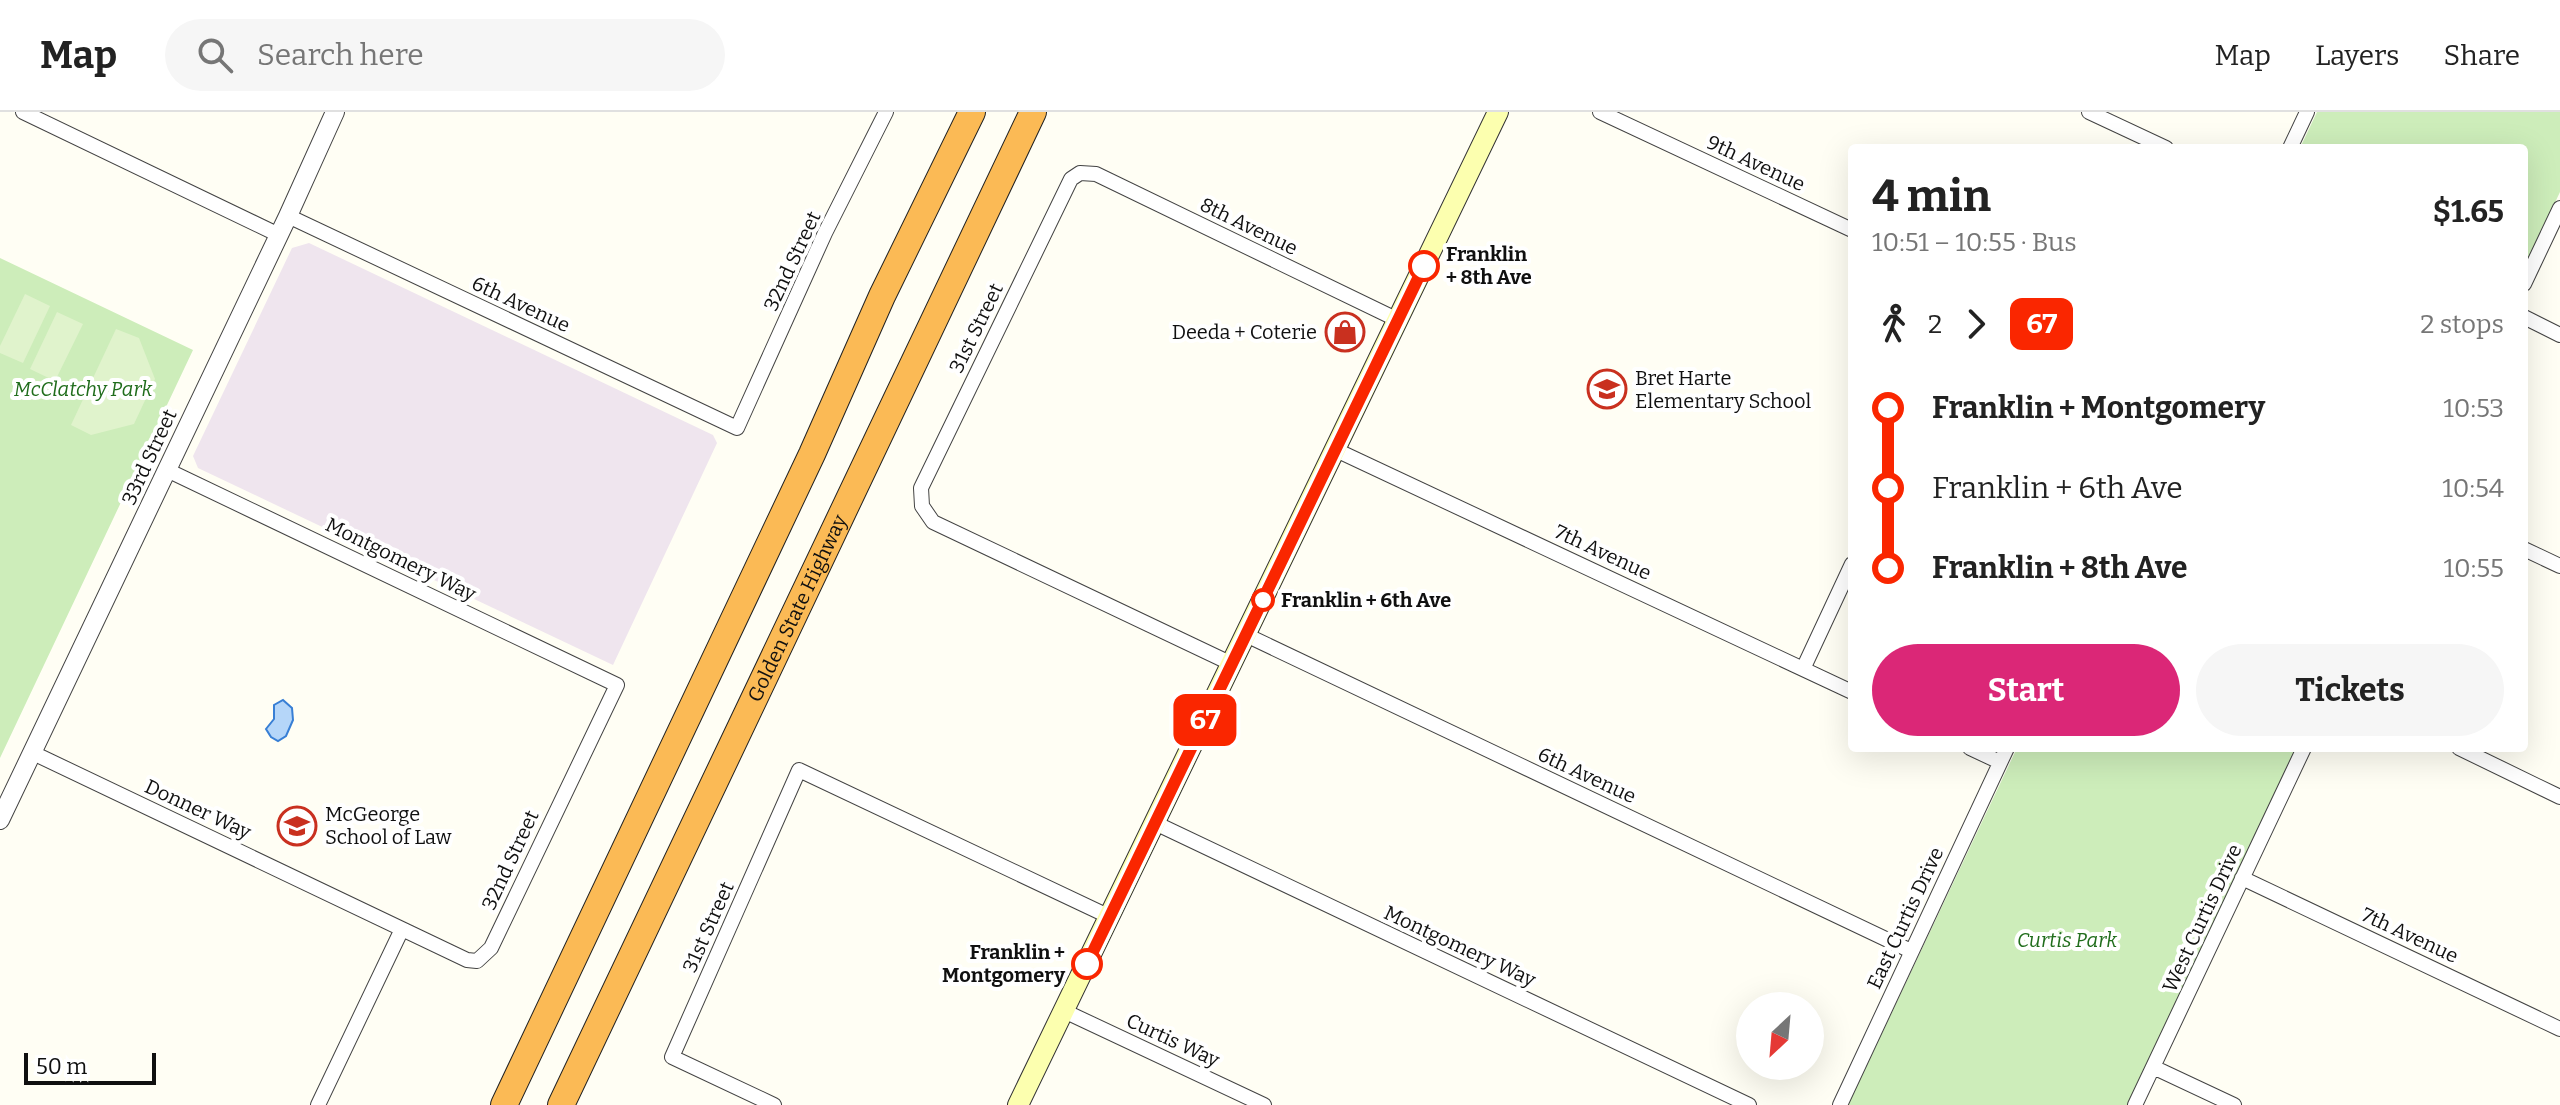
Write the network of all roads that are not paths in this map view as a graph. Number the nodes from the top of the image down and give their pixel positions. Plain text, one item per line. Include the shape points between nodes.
1 (23, 112) edge
2 (335, 112) edge
3 (886, 112) edge
4 (972, 112) edge
5 (1033, 112) edge
6 (1498, 112) edge
7 (1600, 112) edge
8 (2089, 112) edge
9 (2307, 112) edge
10 (2157, 144) edge
11 (2292, 144) edge
12 (1080, 173) joint
13 (2560, 208) edge
14 (288, 216) junction
15 (1848, 228) edge
16 (279, 235) junction
17 (2528, 276) edge
18 (2528, 319) edge
19 (1398, 320) junction
20 (2560, 335) edge
21 (737, 428) joint
22 (1336, 450) junction
23 (167, 470) junction
24 (2528, 551) edge
25 (2560, 566) edge
26 (1848, 573) edge
27 (1246, 635) junction
28 (1232, 664) junction
29 (1803, 669) junction
30 (617, 685) joint
31 (1848, 690) edge
32 (1979, 752) edge
33 (2005, 752) edge
34 (2302, 752) edge
35 (2467, 752) edge
36 (33, 753) junction
37 (2000, 762) junction
38 (2560, 797) edge
39 (0, 820) edge
40 (1155, 823) junction
41 (2242, 878) junction
42 (1110, 917) junction
43 (402, 929) junction
44 (1911, 951) junction
45 (477, 961) joint
46 (1064, 1011) junction
47 (2560, 1029) edge
48 (2153, 1067) junction
49 (318, 1105) edge
50 (504, 1105) edge
51 (561, 1105) edge
52 (774, 1105) edge
53 (1018, 1105) edge
54 (1264, 1105) edge
55 (1749, 1105) edge
56 (1840, 1105) edge
57 (2135, 1105) edge
58 (2234, 1105) edge

1 - 16 street
2 - 14 street, 33rd Street
3 - 21 street, 32nd Street
4 - 50 highway
5 - 51 highway, Golden State Highway
6 - 19 main road
7 - 15 street, 9th Avenue
8 - 10 street
9 - 11 street
12 - 19 street, 8th Avenue via 1096,174
12 - 28 street, 31st Street via 1071,179 934,460 921,488 922,506 933,522
13 - 17 street
14 - 16 street, 33rd Street
14 - 21 street, 6th Avenue
16 - 23 street, 33rd Street
18 - 20 street
19 - 22 main road
22 - 27 main road
22 - 29 street, 7th Avenue
23 - 30 street, Montgomery Way
23 - 36 street, 33rd Street
24 - 25 street
26 - 29 street
27 - 28 main road
27 - 44 street, 6th Avenue
28 - 40 main road
29 - 31 street, 7th Avenue
30 - 45 street, 32nd Street via 491,948
32 - 37 street
33 - 37 street, East Curtis Drive
34 - 41 street, West Curtis Drive
35 - 38 street
36 - 39 street, 33rd Street
36 - 43 street, Donner Way
37 - 44 street, East Curtis Drive
40 - 42 main road
40 - 55 street, Montgomery Way
41 - 47 street, 7th Avenue
41 - 48 street, West Curtis Drive
42 - 46 main road
42 - 52 street, 31st Street via 799,770 672,1057
43 - 45 street, Donner Way
43 - 49 street
44 - 56 street, East Curtis Drive
46 - 53 main road
46 - 54 street, Curtis Way
48 - 57 street, West Curtis Drive
48 - 58 street

